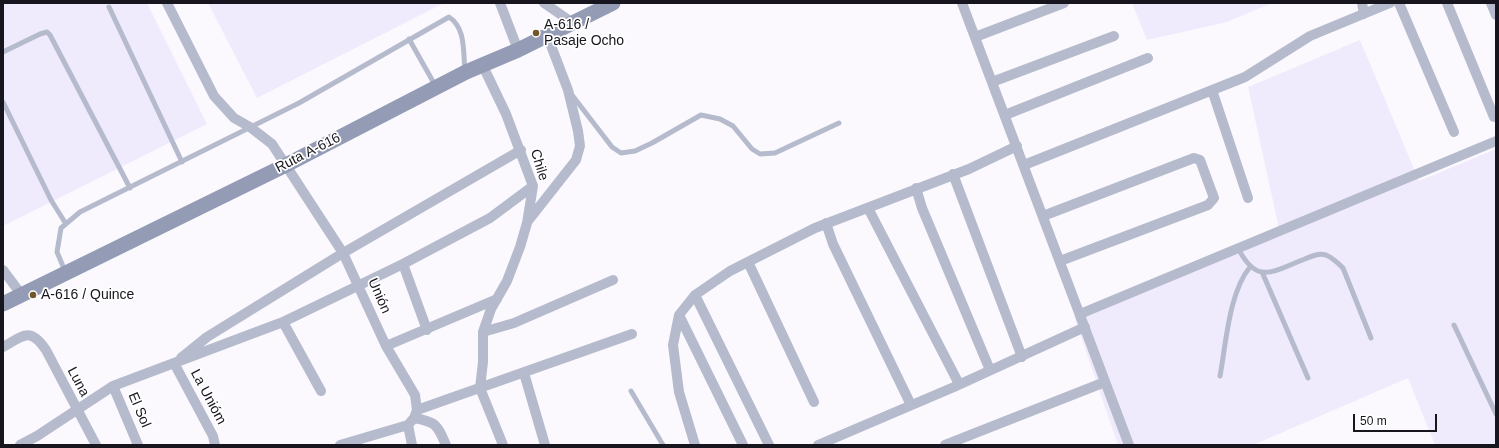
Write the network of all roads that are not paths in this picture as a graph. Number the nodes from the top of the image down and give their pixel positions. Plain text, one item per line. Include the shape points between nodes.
1 (167, 3) edge
2 (500, 3) edge
3 (544, 3) edge
4 (614, 3) edge
5 (962, 3) edge
6 (1064, 3) edge
7 (1362, 3) edge
8 (1390, 3) edge
9 (1399, 3) edge
10 (1446, 3) edge
11 (1491, 3) edge
12 (109, 7) dead end
13 (1364, 14) junction
14 (1496, 15) edge
15 (573, 23) junction
16 (547, 35) junction
17 (1114, 36) dead end
18 (975, 37) junction
19 (409, 39) junction
20 (518, 50) junction
21 (3, 52) edge
22 (1148, 58) dead end
23 (482, 64) junction
24 (466, 72) junction
25 (992, 82) junction
26 (436, 87) junction
27 (568, 90) junction
28 (1212, 90) junction
29 (3, 102) edge
30 (1005, 115) junction
31 (1494, 117) dead end
32 (839, 123) dead end
33 (250, 127) junction
34 (1454, 132) dead end
35 (1496, 141) edge
36 (1017, 146) junction
37 (520, 150) junction
38 (182, 162) junction
39 (286, 165) junction
40 (1024, 165) junction
41 (954, 174) junction
42 (533, 186) junction
43 (130, 188) junction
44 (916, 188) junction
45 (1248, 198) dead end
46 (868, 208) junction
47 (1043, 216) junction
48 (527, 223) junction
49 (826, 223) junction
50 (66, 224) junction
51 (1238, 248) junction
52 (343, 253) junction
53 (1060, 261) junction
54 (748, 262) junction
55 (403, 264) junction
56 (1250, 267) junction
57 (3, 270) edge
58 (1262, 272) junction
59 (66, 273) junction
60 (613, 280) dead end
61 (358, 285) junction
62 (21, 294) junction
63 (695, 295) junction
64 (497, 299) junction
65 (3, 304) edge
66 (1080, 314) junction
67 (679, 315) junction
68 (284, 322) junction
69 (1454, 325) dead end
70 (1085, 327) junction
71 (427, 330) junction
72 (483, 332) junction
73 (632, 334) dead end
74 (1370, 338) dead end
75 (3, 346) edge
76 (386, 346) junction
77 (1022, 356) junction
78 (174, 363) junction
79 (990, 370) junction
80 (524, 373) junction
81 (1220, 376) dead end
82 (1308, 378) dead end
83 (1105, 382) junction
84 (959, 384) junction
85 (113, 386) junction
86 (480, 388) junction
87 (321, 391) dead end
88 (632, 391) dead end
89 (814, 402) dead end
90 (911, 405) junction
91 (77, 410) junction
92 (1496, 414) edge
93 (413, 418) junction
94 (39, 441) edge
95 (343, 444) edge
96 (20, 445) edge
97 (96, 445) edge
98 (138, 445) edge
99 (215, 445) edge
100 (412, 445) edge
101 (446, 445) edge
102 (503, 445) edge
103 (545, 445) edge
104 (663, 445) edge
105 (695, 445) edge
106 (743, 445) edge
107 (768, 445) edge
108 (818, 445) edge
109 (945, 445) edge
110 (1129, 445) edge

1 - 33 street, Unión via 214,96 234,118
2 - 20 street
3 - 15 street
4 - 15 main road, Ruta A-616
5 - 18 street
6 - 18 street
7 - 13 street
8 - 13 street
9 - 34 street
10 - 31 street
11 - 14 street
12 - 38 lane
13 - 28 street via 1310,36 1245,77
15 - 16 main road, Ruta A-616
16 - 20 main road, Ruta A-616
16 - 27 street
17 - 25 street
18 - 25 street
19 - 24 lane via 448,17 461,30
19 - 26 lane
19 - 33 lane via 299,103
20 - 23 main road, Ruta A-616
21 - 43 lane via 40,34 47,32 50,35
22 - 30 street
23 - 24 main road, Ruta A-616
23 - 37 street, Chile
24 - 26 main road, Ruta A-616
25 - 30 street
26 - 39 main road, Ruta A-616
27 - 32 lane via 612,147 621,153 635,151 652,143 701,115 720,119 733,126 752,149 760,154 775,153
27 - 48 street via 580,146 576,160
28 - 40 street
28 - 45 street
29 - 50 lane via 50,200
30 - 36 street
33 - 38 lane
33 - 39 street, Unión via 272,144
35 - 51 street
36 - 40 street
36 - 41 street
37 - 42 street, Chile
37 - 52 street
38 - 43 lane
39 - 52 street, Unión
39 - 59 main road, Ruta A-616
40 - 47 street
41 - 44 street
41 - 77 street
42 - 48 street, Chile
42 - 55 street via 490,218
43 - 50 lane via 80,212
44 - 46 street
44 - 79 street
46 - 49 street
46 - 84 street
47 - 53 street
47 - 53 street via 1194,158 1200,160 1214,198 1208,204
48 - 64 street, Chile via 507,281
49 - 54 street
49 - 90 street via 833,244
50 - 59 lane via 61,228 57,252
51 - 56 lane
51 - 66 street
52 - 61 street, Unión
52 - 78 street via 207,337
53 - 66 street
54 - 63 street
54 - 89 street
55 - 61 street
55 - 71 street
56 - 58 lane
56 - 81 lane via 1242,276 1235,293
57 - 62 street
58 - 74 lane via 1272,271 1316,255 1325,255 1334,260 1343,268
58 - 82 lane
59 - 62 main road, Ruta A-616
60 - 72 street via 514,323
61 - 68 street
61 - 76 street, Unión
62 - 65 main road, Ruta A-616
63 - 67 street
63 - 107 street
64 - 71 street
64 - 72 street, Chile
66 - 70 street
67 - 105 street via 674,345 678,384
67 - 106 street
68 - 78 street
68 - 87 street
69 - 92 lane
70 - 77 street
70 - 83 street
71 - 76 street
72 - 86 street, Chile
73 - 80 street
75 - 91 street, Luna via 25,334 39,340
76 - 93 street, Unión via 415,395
77 - 79 street
78 - 85 street
78 - 99 street, La Unióm via 213,436
79 - 84 street
80 - 86 street
80 - 103 street
83 - 109 street
83 - 110 street
84 - 90 street
85 - 91 street
85 - 98 street, El Sol
86 - 93 street
86 - 102 street
88 - 104 lane
90 - 108 street
91 - 94 street
91 - 97 street, Luna
93 - 95 street
93 - 100 street, Unión
93 - 101 street via 430,420 438,428
94 - 96 street

